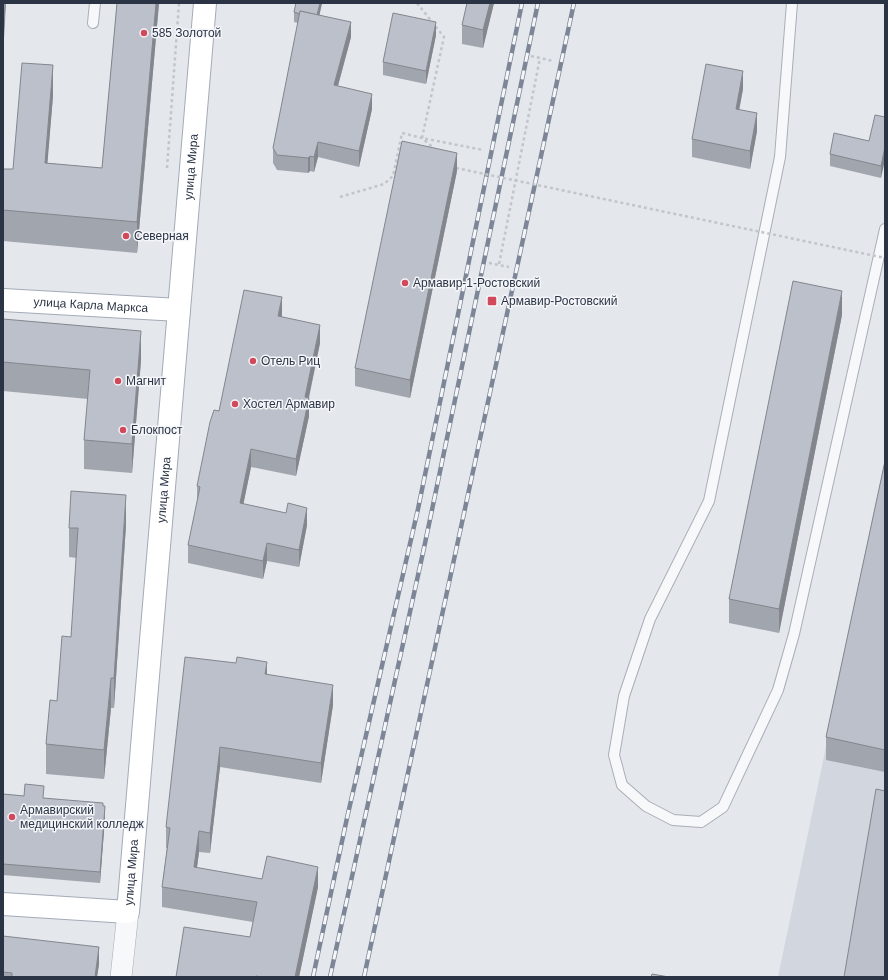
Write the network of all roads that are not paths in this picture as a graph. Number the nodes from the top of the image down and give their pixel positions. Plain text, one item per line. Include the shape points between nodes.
1 (95, 3) edge
2 (205, 3) edge
3 (792, 3) edge
4 (93, 23) dead end
5 (885, 229) edge
6 (3, 300) edge
7 (179, 310) junction
8 (3, 904) edge
9 (128, 912) junction
10 (121, 977) edge

1 - 4 lane
2 - 7 main road, улица Мира
3 - 5 lane via 780,158 709,501 650,619 624,696 614,754 622,785 646,806 673,820 701,822 723,807 778,690 794,634
6 - 7 main road, улица Карла Маркса
7 - 9 main road, улица Мира
8 - 9 main road
9 - 10 street, улица Мира

